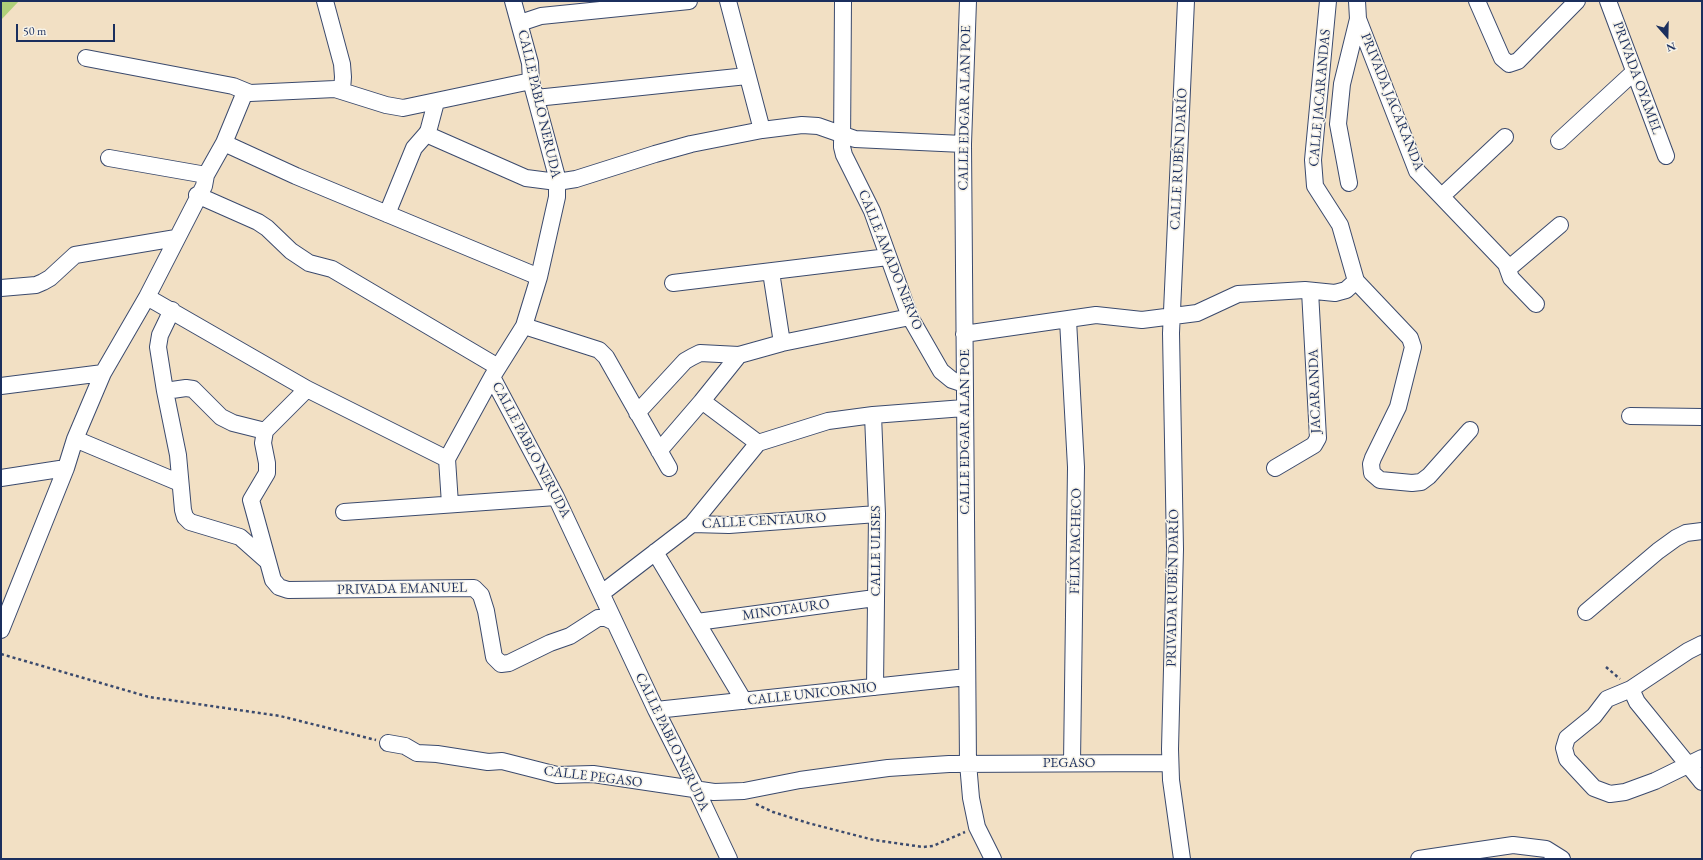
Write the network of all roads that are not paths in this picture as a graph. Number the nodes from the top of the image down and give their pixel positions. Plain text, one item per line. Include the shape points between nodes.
1 (325, 1) edge
2 (513, 1) edge
3 (689, 1) edge
4 (728, 1) edge
5 (843, 1) edge
6 (968, 1) edge
7 (1186, 1) edge
8 (1328, 1) edge
9 (1357, 1) edge
10 (1477, 1) edge
11 (1577, 1) edge
12 (1608, 1) edge
13 (1358, 19) junction
14 (520, 23) junction
15 (86, 58) dead end
16 (1634, 72) junction
17 (747, 76) junction
18 (531, 81) junction
19 (342, 90) junction
20 (246, 92) junction
21 (536, 98) junction
22 (436, 102) junction
23 (762, 130) junction
24 (426, 134) junction
25 (843, 136) junction
26 (1505, 137) dead end
27 (1559, 141) dead end
28 (224, 144) junction
29 (963, 144) junction
30 (1666, 156) dead end
31 (109, 158) dead end
32 (206, 175) junction
33 (557, 182) junction
34 (1349, 183) dead end
35 (198, 195) junction
36 (1442, 196) junction
37 (387, 214) junction
38 (1560, 225) dead end
39 (176, 238) junction
40 (888, 257) junction
41 (1508, 269) junction
42 (771, 272) junction
43 (539, 277) junction
44 (1356, 281) junction
45 (673, 283) dead end
46 (1, 288) edge
47 (1310, 291) junction
48 (147, 296) junction
49 (1536, 304) dead end
50 (172, 310) junction
51 (1171, 316) junction
52 (910, 317) junction
53 (1068, 320) junction
54 (524, 326) junction
55 (964, 334) junction
56 (782, 342) junction
57 (739, 355) junction
58 (495, 372) junction
59 (103, 373) junction
60 (964, 384) junction
61 (1, 386) edge
62 (307, 388) junction
63 (165, 391) junction
64 (702, 402) junction
65 (964, 408) junction
66 (638, 413) junction
67 (873, 415) junction
68 (1630, 416) dead end
69 (1702, 417) edge
70 (1470, 430) dead end
71 (265, 431) junction
72 (75, 439) junction
73 (758, 443) junction
74 (659, 451) junction
75 (447, 459) junction
76 (66, 468) junction
77 (668, 468) dead end
78 (1275, 468) dead end
79 (1, 478) edge
80 (180, 484) junction
81 (556, 497) junction
82 (450, 504) junction
83 (344, 512) dead end
84 (877, 514) junction
85 (692, 524) junction
86 (1702, 531) edge
87 (655, 552) junction
88 (268, 561) junction
89 (602, 593) junction
90 (875, 598) junction
91 (1586, 612) dead end
92 (614, 622) junction
93 (697, 622) junction
94 (1, 630) edge
95 (1702, 644) edge
96 (967, 677) junction
97 (876, 687) junction
98 (1631, 689) junction
99 (744, 701) junction
100 (656, 710) junction
101 (388, 743) road end
102 (1170, 762) junction
103 (1696, 762) edge
104 (968, 763) junction
105 (1072, 763) junction
106 (1702, 782) edge
107 (697, 791) junction
108 (729, 859) edge
109 (993, 859) edge
110 (1182, 859) edge
111 (1420, 859) edge
112 (1562, 859) edge

1 - 19 street via 342,64
2 - 14 street, CALLE PABLO NERUDA
3 - 14 street via 541,16
4 - 17 street
5 - 25 street, CALLE AMADO NERVO
6 - 29 street, CALLE EDGAR ALAN POE
7 - 51 street, CALLE RUBÉN DARÍO
8 - 44 street, CALLE JACARANDAS via 1313,160 1314,181 1317,191 1340,225
9 - 13 street, PRIVADA JACARANDA
10 - 11 street via 1502,58 1509,64 1518,61
12 - 16 street, PRIVADA OYAMEL
13 - 34 street via 1342,84 1338,124
13 - 36 street, PRIVADA JACARANDA via 1415,167
14 - 18 street, CALLE PABLO NERUDA via 530,63
15 - 20 street via 234,86
16 - 27 street
16 - 30 street, PRIVADA OYAMEL
17 - 21 street
17 - 23 street
18 - 21 street, CALLE PABLO NERUDA
18 - 22 street
19 - 20 street via 326,88
19 - 22 street via 395,107
20 - 28 street
21 - 33 street, CALLE PABLO NERUDA
22 - 24 street
23 - 25 street via 809,125 825,128
23 - 33 street via 691,144 576,179
24 - 33 street via 526,178
24 - 37 street via 414,148
25 - 29 street via 855,139
25 - 40 street, CALLE AMADO NERVO via 844,155 872,212
26 - 36 street
28 - 32 street
28 - 37 street
29 - 55 street, CALLE EDGAR ALAN POE
31 - 32 street
32 - 35 street via 204,186
33 - 43 street, CALLE PABLO NERUDA via 556,202
35 - 39 street
35 - 58 street via 258,222 309,263 332,269
36 - 41 street, PRIVADA JACARANDA
37 - 43 street
38 - 41 street
39 - 46 street via 75,255 43,282
39 - 48 street
40 - 42 street
40 - 52 street, CALLE AMADO NERVO
41 - 49 street, PRIVADA JACARANDA via 1511,278
42 - 45 street
42 - 56 street
43 - 54 street, CALLE PABLO NERUDA
44 - 47 street via 1346,290 1335,293
44 - 70 street via 1410,338 1413,347 1398,407 1373,458 1371,469 1376,477 1385,481 1421,482
47 - 51 street via 1238,294 1201,312
47 - 78 street, JACARANDA via 1318,438 1314,445
48 - 50 street
48 - 59 street
50 - 62 street
50 - 63 street via 160,335 158,347
51 - 53 street via 1142,320 1103,314
51 - 102 street, PRIVADA RUBÉN DARÍO via 1175,549
52 - 56 street
52 - 60 street, CALLE AMADO NERVO via 941,371 952,380
53 - 55 street
53 - 105 street, FÉLIX PACHECO via 1076,467
54 - 58 street, CALLE PABLO NERUDA
54 - 66 street via 599,350 606,357
55 - 60 street, CALLE EDGAR ALAN POE
56 - 57 street
57 - 64 street
57 - 66 street via 700,353 685,361
58 - 75 street
58 - 81 street, CALLE PABLO NERUDA
59 - 61 street
59 - 72 street
60 - 65 street, CALLE EDGAR ALAN POE
62 - 71 street
62 - 75 street
63 - 71 street via 193,389 220,417
63 - 80 street via 178,455
64 - 73 street
64 - 74 street
65 - 67 street
65 - 96 street, CALLE EDGAR ALAN POE
66 - 74 street
67 - 73 street via 828,420
67 - 84 street, CALLE ULISES
68 - 69 street
71 - 88 street, PRIVADA EMANUEL via 263,443 267,473 251,500
72 - 76 street
72 - 80 street
73 - 85 street
74 - 77 street
75 - 82 street
76 - 79 street
76 - 94 street
80 - 88 street via 182,510 190,522 240,538
81 - 82 street
81 - 89 street, CALLE PABLO NERUDA
82 - 83 street
84 - 85 street, CALLE CENTAURO via 729,525
84 - 90 street, CALLE ULISES
85 - 87 street, CALLE CENTAURO
86 - 91 street via 1686,533 1676,538
87 - 89 street, CALLE CENTAURO
87 - 93 street
88 - 92 street, PRIVADA EMANUEL via 273,580 279,587 288,590 474,588 481,595 486,611 494,657 502,664 570,636 598,618
89 - 92 street, CALLE PABLO NERUDA
90 - 93 street, MINOTAURO
90 - 97 street, CALLE ULISES
92 - 100 street, CALLE PABLO NERUDA
93 - 99 street
95 - 98 street
96 - 97 street, CALLE UNICORNIO
96 - 104 street, CALLE EDGAR ALAN POE
97 - 99 street, CALLE UNICORNIO
98 - 103 street via 1637,702
98 - 103 street via 1607,699 1594,716 1568,738 1564,748 1570,762 1594,788 1605,793 1634,789
99 - 100 street, CALLE UNICORNIO
100 - 107 street, CALLE PABLO NERUDA
101 - 107 street, CALLE PEGASO via 405,746 417,753 488,762 502,761 550,774 593,774
102 - 105 street, PEGASO
102 - 110 street, PRIVADA RUBÉN DARÍO
103 - 106 street
104 - 105 street, PEGASO
104 - 107 street, CALLE PEGASO via 888,768 800,780 744,791
104 - 109 street, CALLE EDGAR ALAN POE via 977,827
107 - 108 street, CALLE PABLO NERUDA
111 - 112 street via 1513,845 1546,849

